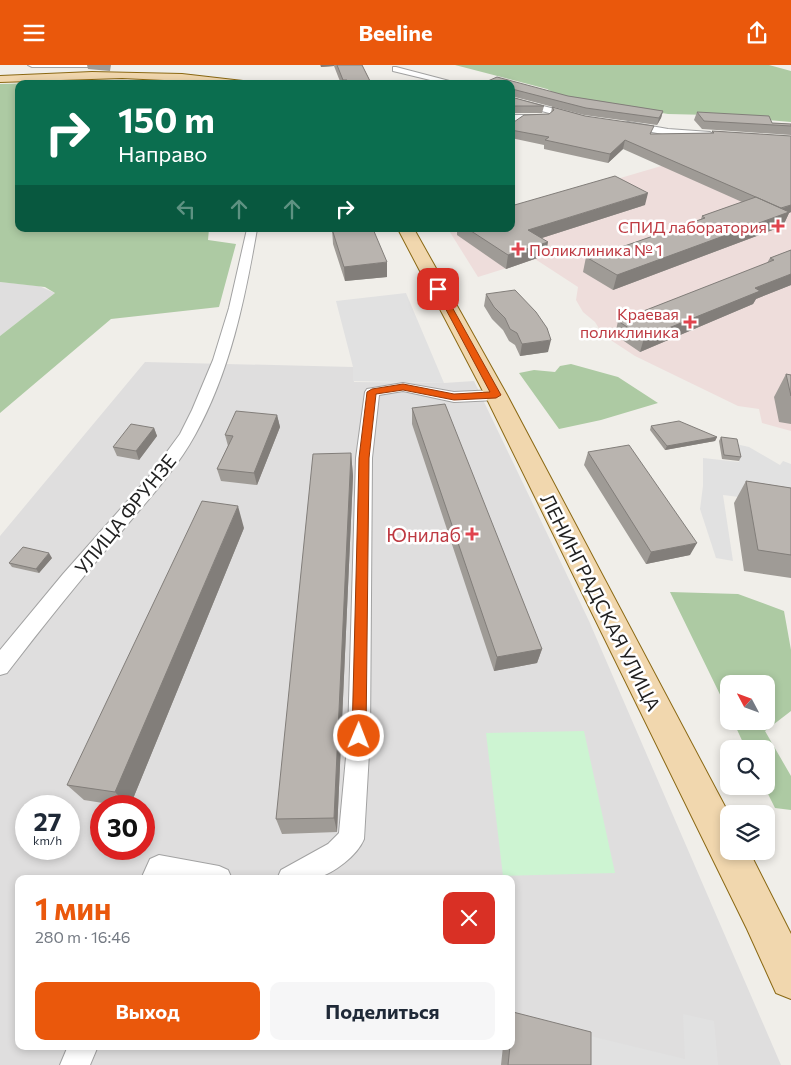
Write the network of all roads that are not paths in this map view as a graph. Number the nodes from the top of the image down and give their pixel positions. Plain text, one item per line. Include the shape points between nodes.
1 (32, 65) edge
2 (103, 65) edge
3 (178, 67) dead end
4 (396, 69) dead end
5 (132, 75) junction
6 (190, 77) junction
7 (0, 79) edge
8 (213, 80) edge
9 (234, 80) edge
10 (441, 80) edge
11 (515, 101) edge
12 (515, 118) edge
13 (584, 119) joint
14 (620, 124) edge
15 (719, 136) edge
16 (251, 232) edge
17 (408, 232) edge
18 (496, 395) junction
19 (0, 666) edge
20 (157, 873) edge
21 (178, 875) edge
22 (297, 875) edge
23 (791, 978) edge
24 (81, 1050) edge
25 (75, 1065) edge

1 - 2 street
3 - 5 main road
4 - 10 street
5 - 6 main road
5 - 7 main road
6 - 8 main road
6 - 9 main road via 208,76 208,69
11 - 13 street
12 - 13 street
14 - 15 street
16 - 19 street, УЛИЦА ФРУНЗЕ via 238,300 209,388 188,433 154,484
17 - 18 main road, ЛЕНИНГРАДСКАЯ УЛИЦА
18 - 22 street via 454,397 403,387 372,392 364,458 359,736 351,839 337,853
18 - 23 main road, ЛЕНИНГРАДСКАЯ УЛИЦА
20 - 21 street
24 - 25 street

